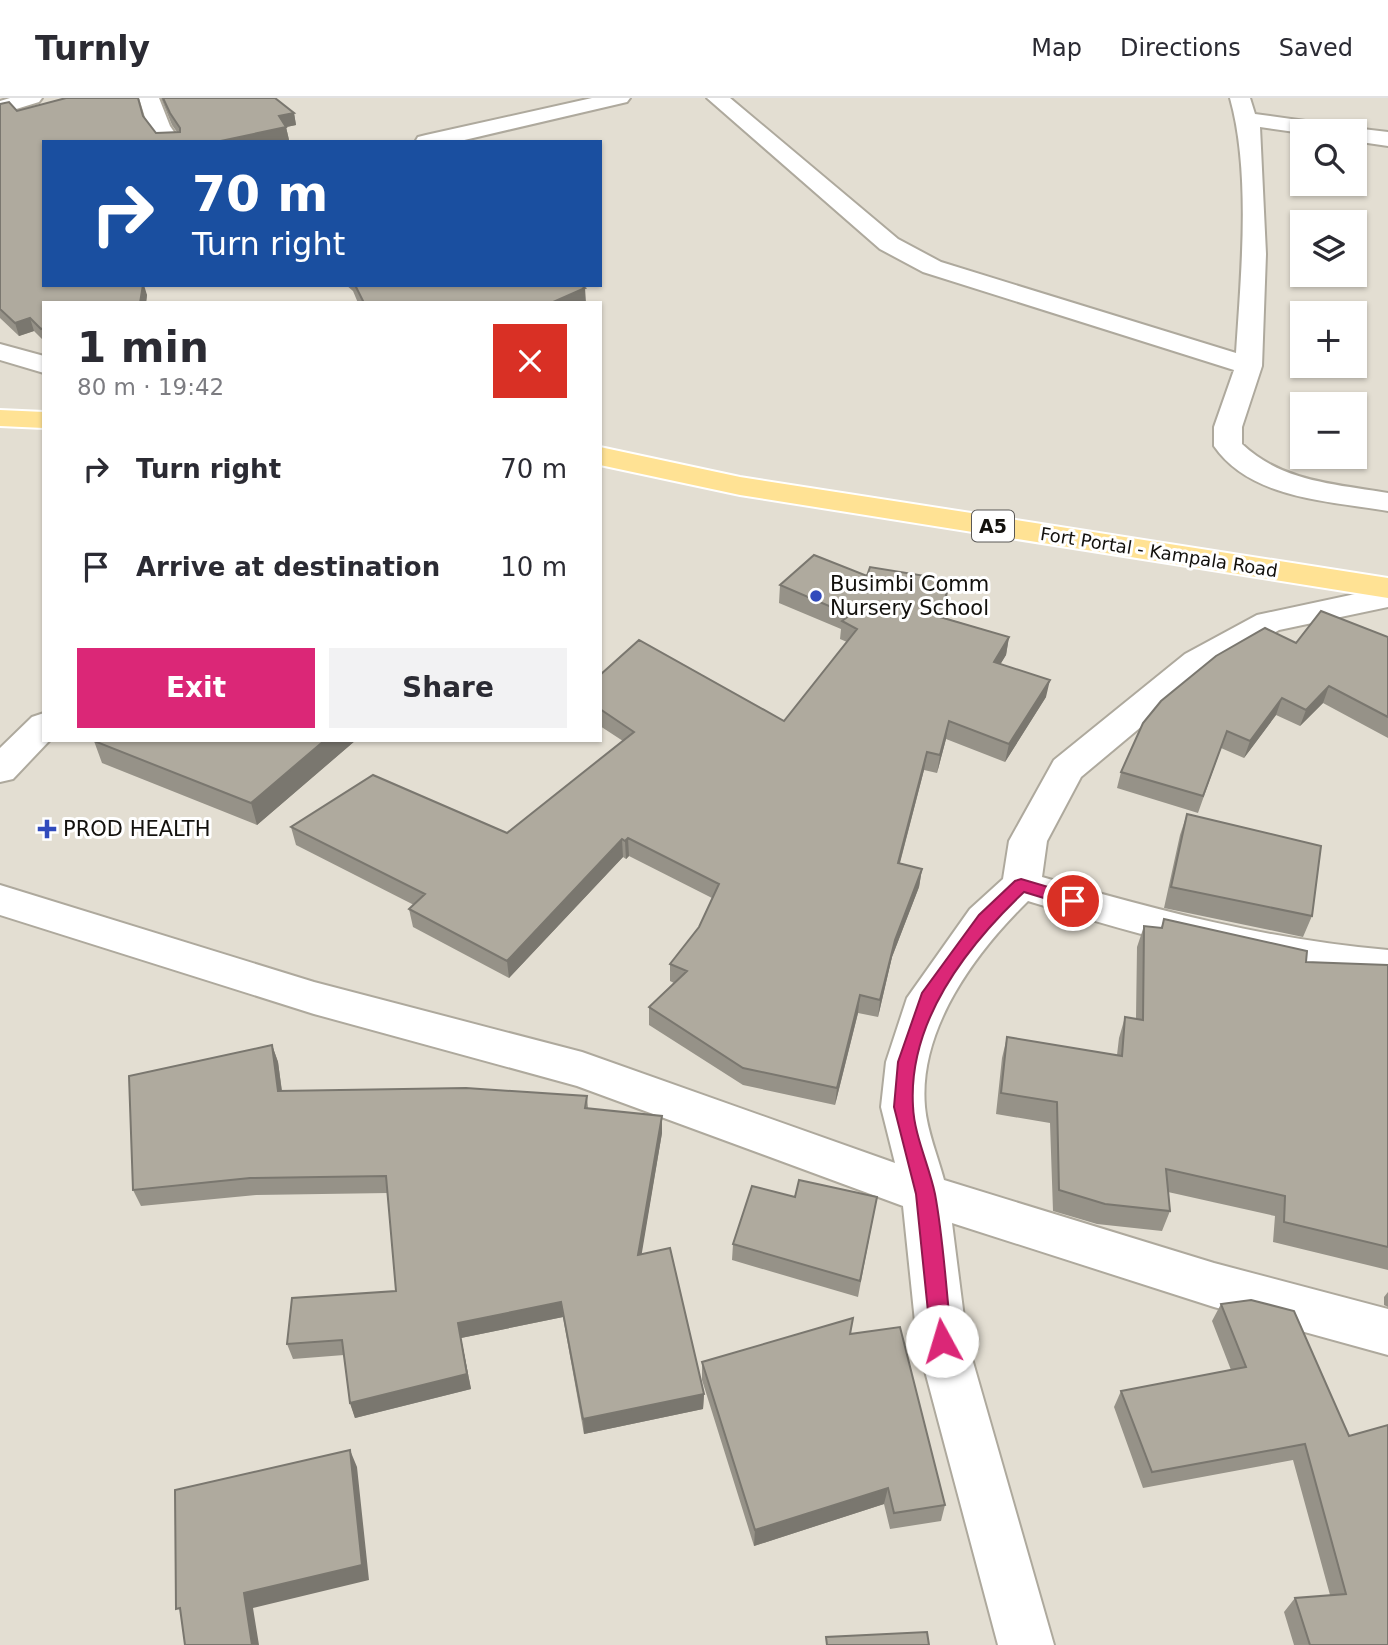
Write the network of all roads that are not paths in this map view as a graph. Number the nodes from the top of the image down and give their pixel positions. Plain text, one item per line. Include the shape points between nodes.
1 (32, 98) edge
2 (149, 98) edge
3 (620, 98) edge
4 (717, 98) edge
5 (0, 108) edge
6 (1243, 108) edge
7 (1290, 120) edge
8 (1367, 136) edge
9 (1388, 139) edge
10 (169, 140) edge
11 (435, 140) edge
12 (0, 352) edge
13 (42, 364) edge
14 (1249, 366) junction
15 (0, 374) edge
16 (42, 375) edge
17 (0, 418) edge
18 (42, 420) edge
19 (602, 456) edge
20 (1388, 502) edge
21 (1388, 588) edge
22 (1388, 597) edge
23 (42, 727) edge
24 (0, 770) edge
25 (1021, 885) junction
26 (0, 900) edge
27 (1388, 965) edge
28 (925, 1194) junction
29 (1388, 1332) edge
30 (1026, 1645) edge

1 - 5 street
2 - 10 street
3 - 11 street
4 - 14 street via 878,236 932,267
6 - 7 street
6 - 14 street via 1250,131 1254,254
8 - 9 street
12 - 13 street
14 - 20 street via 1228,427 1228,446 1241,461 1302,487
15 - 16 street
17 - 18 main road
19 - 21 main road, Fort Portal - Kampala Road / A5 via 740,486
22 - 25 street via 1269,622 1197,662 1067,769 1028,841
23 - 24 street
25 - 27 street via 1236,943
25 - 28 street via 985,920 928,998 907,1062 903,1107
26 - 28 street via 314,998 582,1070
28 - 29 street via 1214,1285
28 - 30 street via 942,1341

